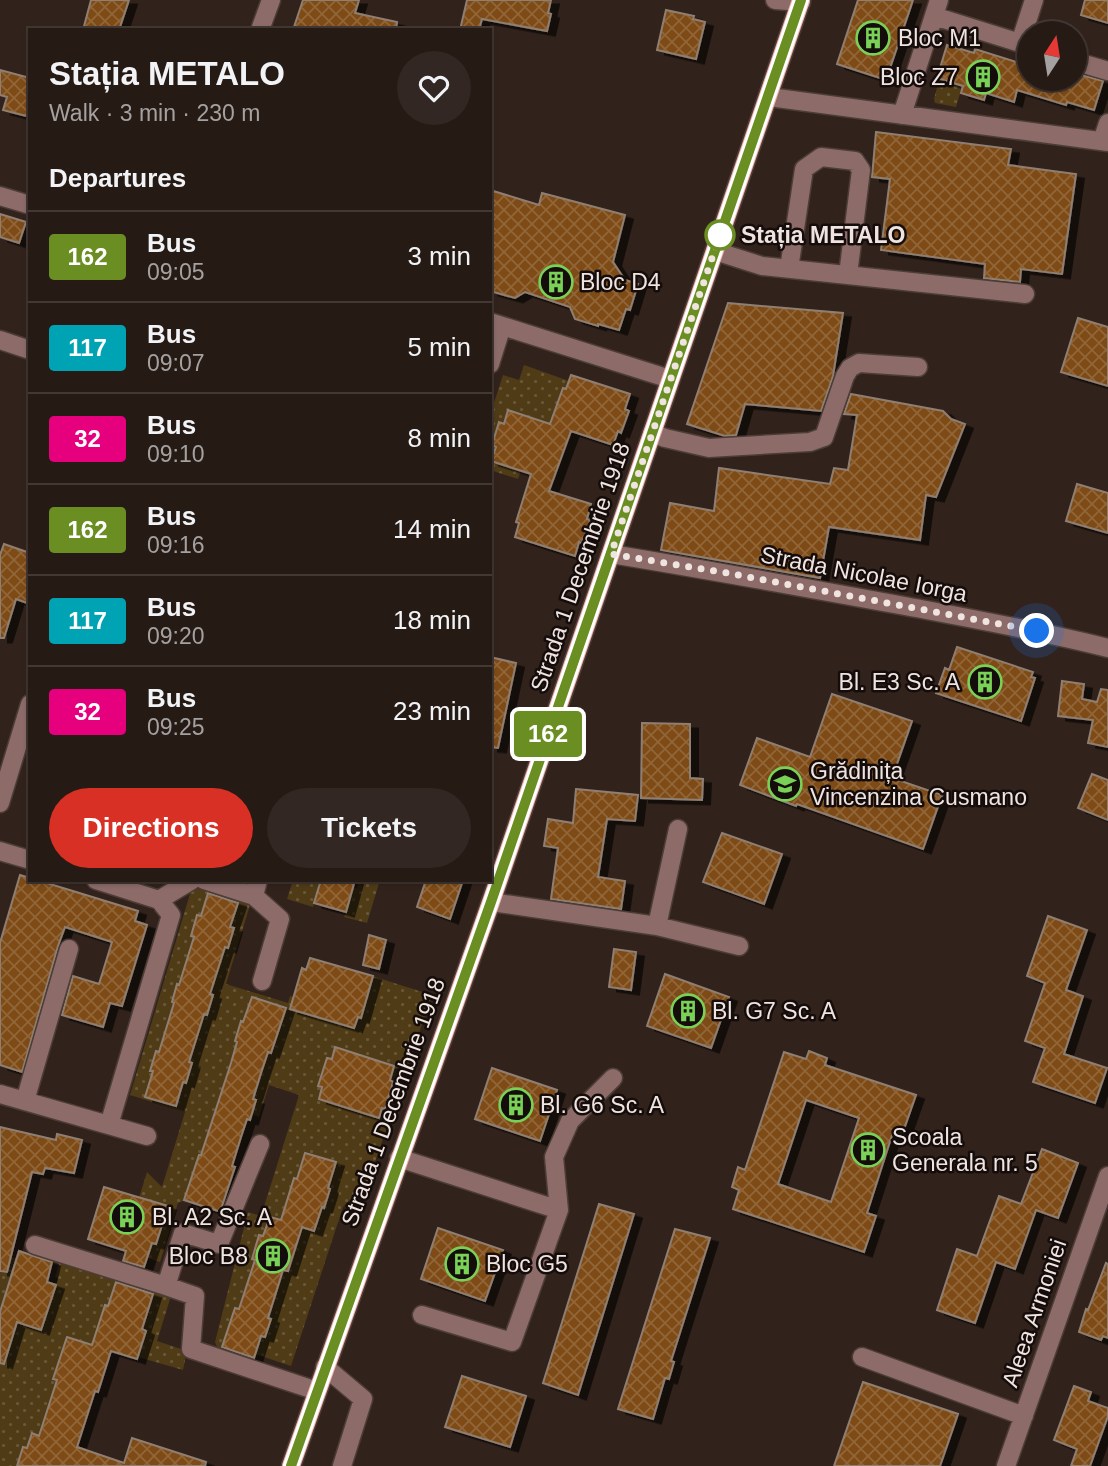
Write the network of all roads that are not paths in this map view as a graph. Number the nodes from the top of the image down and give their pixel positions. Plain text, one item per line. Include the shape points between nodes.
1 (271, 0) edge
2 (775, 0) edge
3 (1034, 0) edge
4 (801, 1) edge
5 (937, 8) edge
6 (1029, 21) edge
7 (261, 28) edge
8 (1017, 42) edge
9 (1087, 65) edge
10 (1108, 71) edge
11 (769, 97) junction
12 (902, 115) junction
13 (1108, 123) edge
14 (1105, 141) edge
15 (0, 196) edge
16 (28, 204) edge
17 (715, 251) junction
18 (789, 269) junction
19 (848, 275) junction
20 (1025, 294) dead end
21 (496, 324) edge
22 (2, 347) edge
23 (28, 350) edge
24 (492, 351) edge
25 (918, 367) dead end
26 (670, 379) junction
27 (652, 433) junction
28 (611, 554) junction
29 (1108, 648) edge
30 (28, 717) edge
31 (21, 762) edge
32 (0, 803) edge
33 (678, 829) dead end
34 (0, 850) edge
35 (28, 859) edge
36 (102, 882) edge
37 (189, 882) edge
38 (217, 882) edge
39 (256, 888) edge
40 (159, 900) junction
41 (491, 902) junction
42 (657, 926) junction
43 (739, 946) dead end
44 (69, 949) dead end
45 (262, 981) dead end
46 (613, 1078) dead end
47 (0, 1094) edge
48 (25, 1101) junction
49 (109, 1125) junction
50 (147, 1136) dead end
51 (260, 1144) dead end
52 (399, 1158) junction
53 (1108, 1176) edge
54 (559, 1210) junction
55 (35, 1245) dead end
56 (166, 1286) junction
57 (422, 1315) dead end
58 (862, 1357) dead end
59 (326, 1367) junction
60 (317, 1391) junction
61 (1024, 1416) junction
62 (291, 1466) edge
63 (342, 1466) edge
64 (1006, 1466) edge

1 - 7 street
2 - 4 street
3 - 6 street
4 - 11 main road, Strada 1 Decembrie 1918
5 - 8 street
5 - 12 street
9 - 10 street
11 - 12 street
11 - 17 main road, Strada 1 Decembrie 1918
12 - 14 street
13 - 14 street
15 - 16 street
17 - 18 street
17 - 26 main road, Strada 1 Decembrie 1918
18 - 19 street
18 - 19 street via 804,169 821,157 855,162 861,170
19 - 20 street
21 - 24 street
21 - 26 street
22 - 23 street
25 - 27 street via 859,363 850,368 824,437 810,442 709,448
26 - 27 main road, Strada 1 Decembrie 1918
27 - 28 main road, Strada 1 Decembrie 1918
28 - 29 street, Strada Nicolae Iorga via 964,617
28 - 41 main road, Strada 1 Decembrie 1918
30 - 31 street
31 - 32 street
33 - 42 street
34 - 35 street
36 - 40 street
37 - 40 street
38 - 39 street
39 - 45 street via 280,919
40 - 49 street via 171,915
41 - 42 street
41 - 52 main road, Strada 1 Decembrie 1918
42 - 43 street
44 - 48 street
46 - 54 street via 570,1121 554,1157
47 - 48 street
48 - 49 street
49 - 50 street
51 - 56 street via 219,1244 183,1233
52 - 54 street
52 - 59 main road, Strada 1 Decembrie 1918
53 - 61 street, Aleea Armoniei
54 - 57 street via 512,1342
55 - 56 street
56 - 60 street via 195,1296 191,1349
58 - 61 street
59 - 60 main road, Strada 1 Decembrie 1918
59 - 63 street via 363,1398
60 - 62 main road, Strada 1 Decembrie 1918
61 - 64 street, Aleea Armoniei

